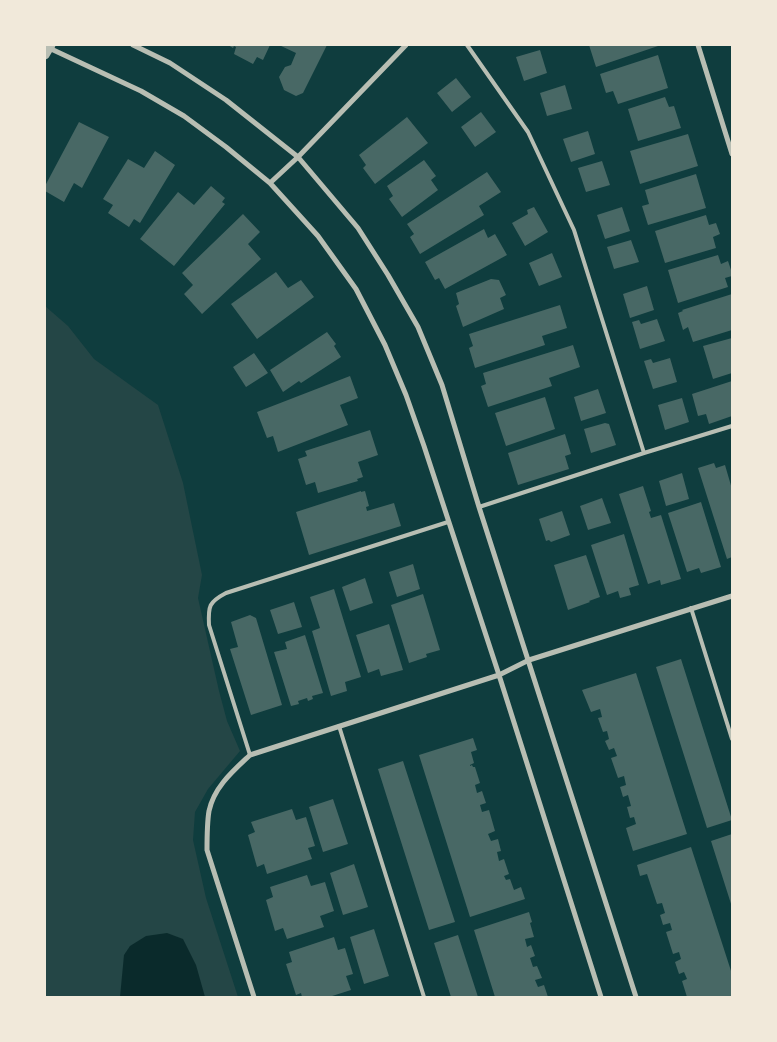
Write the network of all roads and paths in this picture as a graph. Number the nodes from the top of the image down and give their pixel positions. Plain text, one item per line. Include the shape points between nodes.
1 (133, 45) edge
2 (406, 45) edge
3 (467, 45) edge
4 (698, 45) edge
5 (48, 49) edge
6 (732, 154) edge
7 (298, 157) junction
8 (270, 183) junction
9 (732, 426) edge
10 (644, 453) junction
11 (479, 507) junction
12 (448, 522) junction
13 (732, 596) edge
14 (691, 608) junction
15 (529, 660) junction
16 (499, 675) junction
17 (339, 726) junction
18 (732, 739) edge
19 (250, 755) junction
20 (254, 997) edge
21 (424, 997) edge
22 (601, 997) edge
23 (636, 997) edge

1 - 7 street via 170,63 226,100
2 - 7 street
3 - 10 lane via 528,132 574,230
4 - 6 street
5 - 8 street via 141,91 184,116
7 - 8 street
7 - 11 street via 358,228 418,327 442,385
8 - 12 street via 318,236 356,289 406,395
9 - 10 lane
10 - 11 lane
11 - 15 street
12 - 16 street
12 - 19 lane via 214,599 208,614 209,624
13 - 14 street
14 - 15 street
14 - 18 lane
15 - 16 street
15 - 23 street
16 - 17 street
16 - 22 street
17 - 19 street
17 - 21 lane
19 - 20 street via 217,790 209,809 207,850

